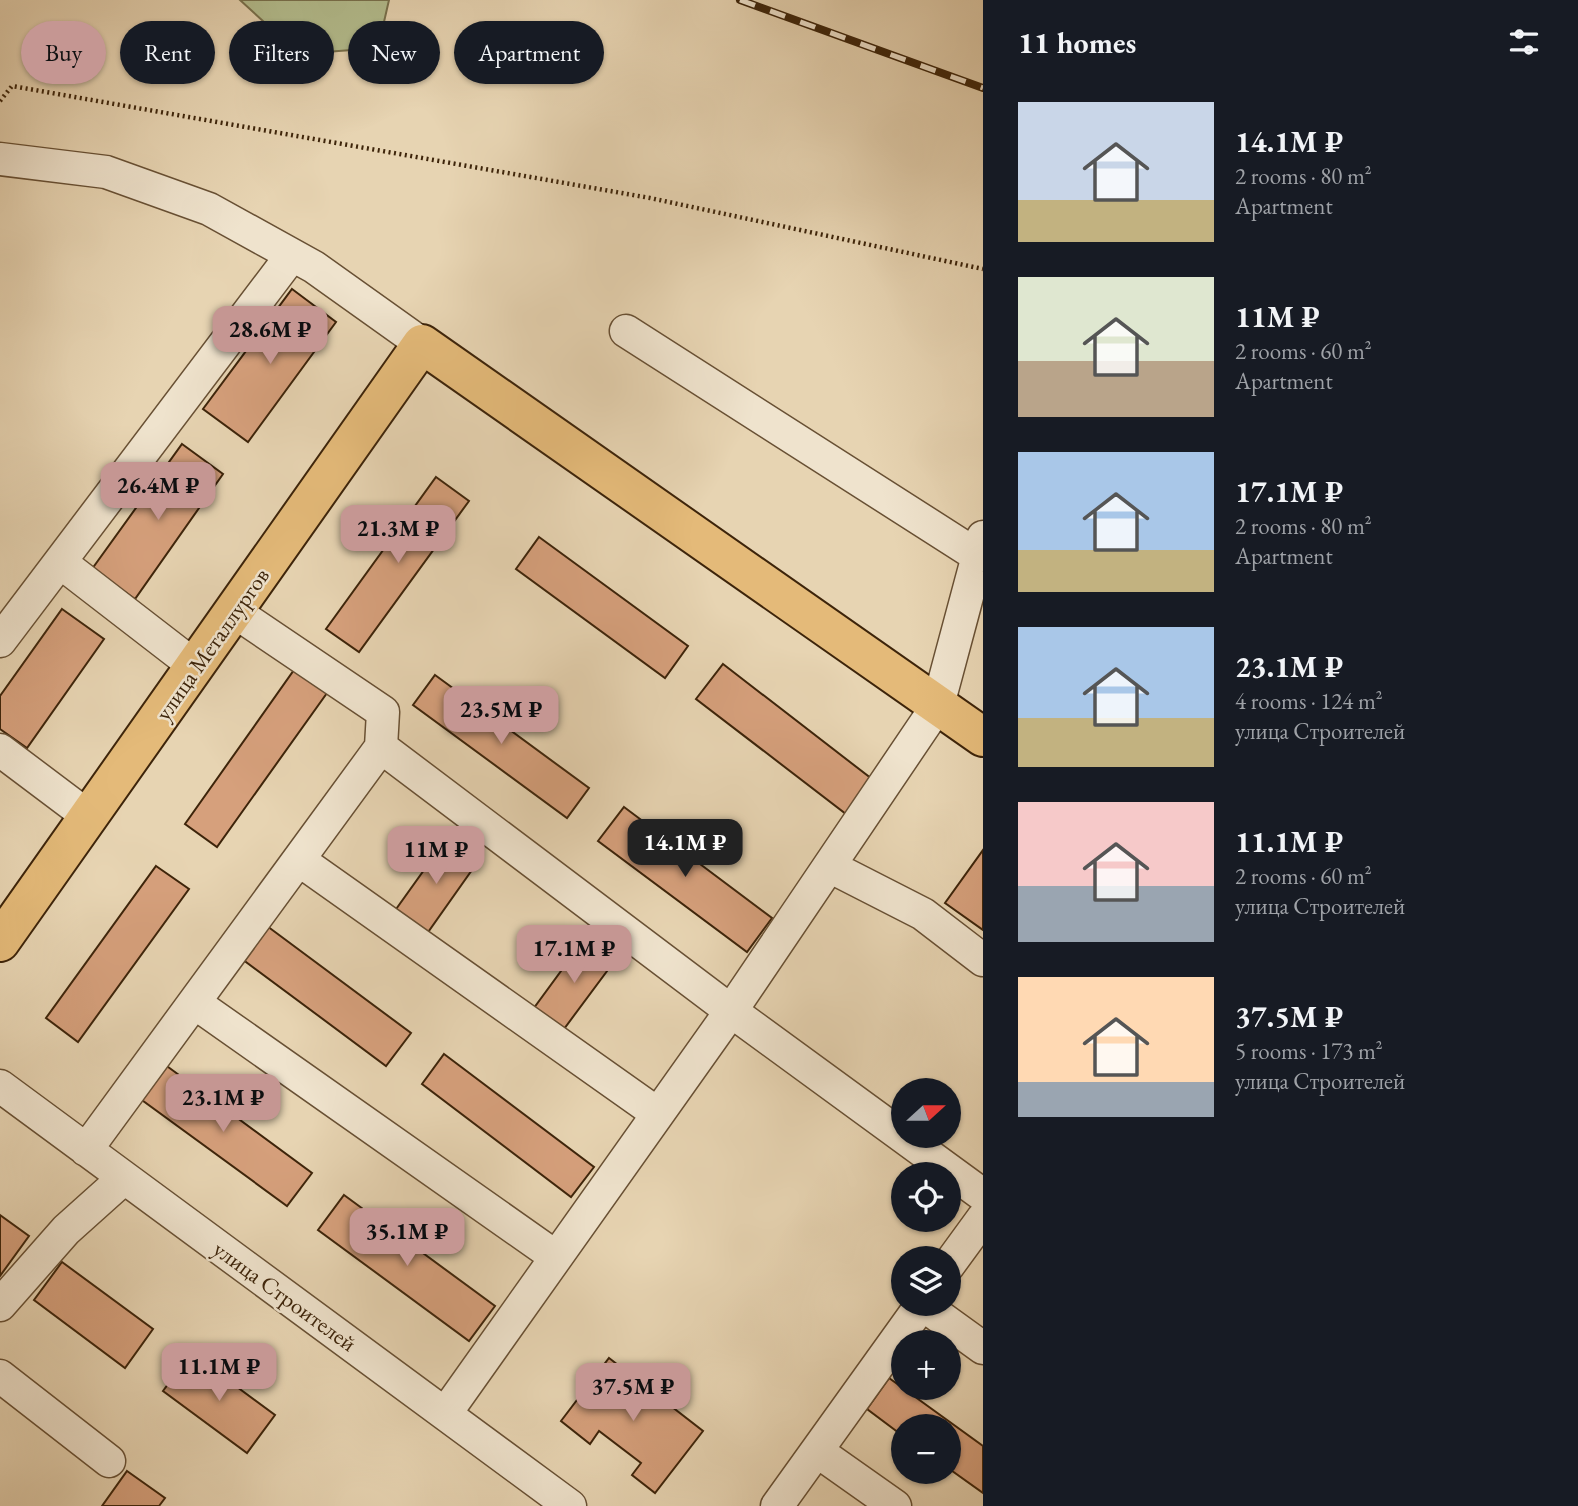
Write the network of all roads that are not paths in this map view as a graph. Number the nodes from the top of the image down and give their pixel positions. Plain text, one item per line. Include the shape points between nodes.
1 (0, 159) edge
2 (292, 255) junction
3 (626, 331) dead end
4 (422, 344) junction
5 (980, 546) edge
6 (60, 562) junction
7 (234, 612) junction
8 (0, 641) edge
9 (196, 667) junction
10 (938, 705) junction
11 (983, 737) edge
12 (381, 747) junction
13 (0, 750) edge
14 (89, 817) junction
15 (299, 860) junction
16 (828, 866) junction
17 (0, 942) edge
18 (983, 960) edge
19 (195, 1003) junction
20 (731, 1011) junction
21 (0, 1086) edge
22 (658, 1114) junction
23 (86, 1150) junction
24 (124, 1178) junction
25 (983, 1195) edge
26 (983, 1218) edge
27 (961, 1248) edge
28 (556, 1257) junction
29 (0, 1305) edge
30 (983, 1348) edge
31 (0, 1376) edge
32 (445, 1414) junction
33 (817, 1451) junction
34 (109, 1461) dead end
35 (569, 1506) edge
36 (777, 1506) edge
37 (895, 1506) edge

1 - 2 street via 106,172 209,209
2 - 4 street
2 - 6 street
3 - 5 street
4 - 7 main road, улица Металлургов
4 - 10 main road
5 - 10 street
6 - 8 street
6 - 9 street
7 - 9 main road, улица Металлургов
7 - 12 street via 383,712
9 - 14 main road, улица Металлургов
10 - 11 main road
10 - 16 street
12 - 15 street
12 - 20 street
13 - 14 street
14 - 17 main road, улица Металлургов
15 - 19 street
15 - 22 street
16 - 18 street via 923,914
16 - 20 street
19 - 23 street
19 - 28 street
20 - 22 street
20 - 25 street
21 - 23 street, улица Строителей
22 - 28 street
23 - 24 street, улица Строителей
24 - 29 street via 66,1230
24 - 32 street, улица Строителей
26 - 27 street
28 - 32 street
30 - 33 street via 922,1304
31 - 34 street
32 - 35 street, улица Строителей
33 - 36 street
33 - 37 street

